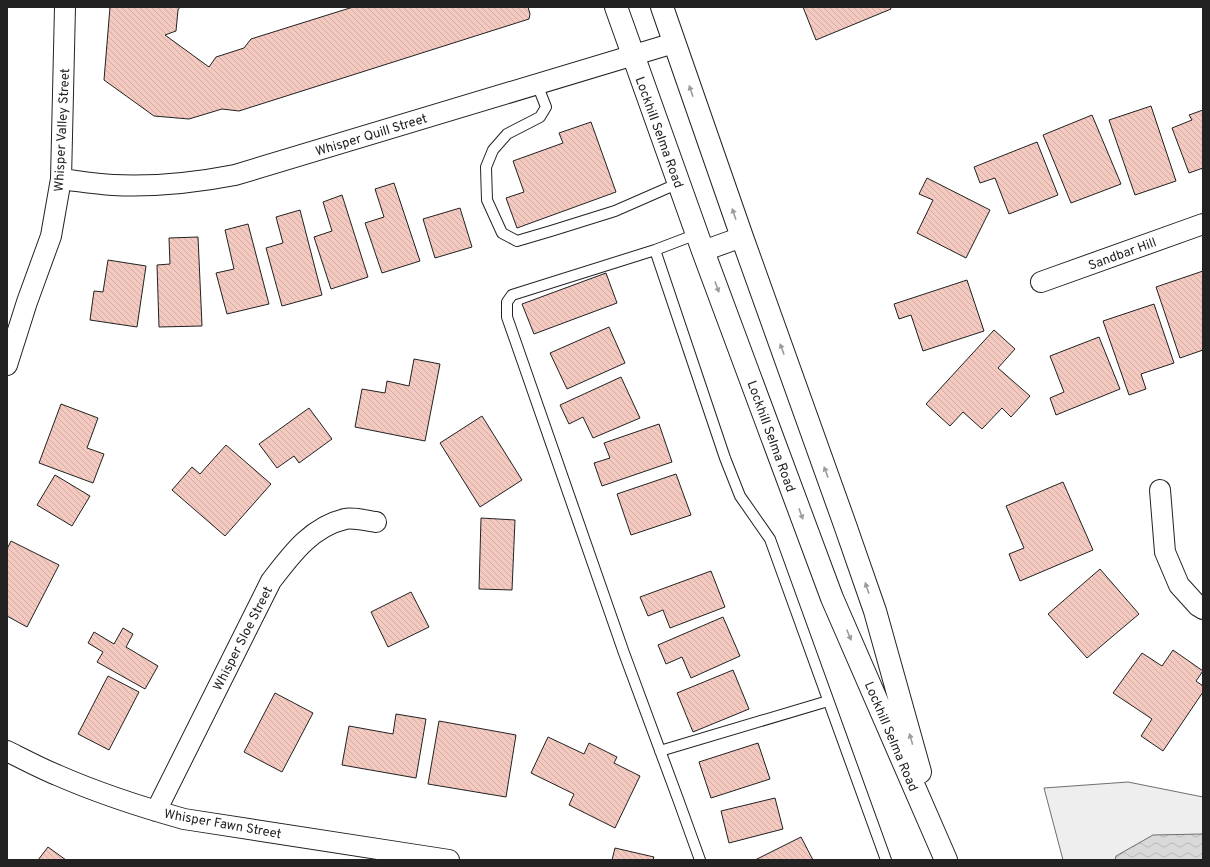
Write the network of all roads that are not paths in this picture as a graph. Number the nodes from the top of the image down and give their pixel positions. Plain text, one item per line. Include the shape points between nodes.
1 (65, 7) edge
2 (616, 7) edge
3 (662, 7) edge
4 (674, 43) junction
5 (633, 56) junction
6 (537, 84) junction
7 (61, 179) junction
8 (679, 183) junction
9 (1203, 224) edge
10 (742, 237) junction
11 (700, 243) junction
12 (655, 250) junction
13 (1041, 282) dead end
14 (7, 365) edge
15 (1160, 490) dead end
16 (376, 522) dead end
17 (1203, 609) edge
18 (828, 701) junction
19 (660, 750) junction
20 (7, 751) edge
21 (156, 811) junction
22 (942, 859) edge
23 (449, 860) edge
24 (700, 860) edge
25 (886, 860) edge

1 - 7 street, Whisper Valley Street
2 - 5 main road, Lockhill Selma Road
3 - 4 main road, Lockhill Selma Road
4 - 5 street, Whisper Quill Street
10 -> 4 main road, Lockhill Selma Road
5 - 6 street, Whisper Quill Street
5 - 8 main road, Lockhill Selma Road
6 - 7 street, Whisper Quill Street via 212,179 158,185 112,185
6 - 8 lane via 546,107 540,117 508,134 493,150 486,167 487,200 502,233 517,241 615,211
7 - 14 street, Whisper Valley Street via 52,236
8 - 11 main road, Lockhill Selma Road
9 - 13 street, Sandbar Hill
10 - 11 street
22 -> 10 main road, Lockhill Selma Road via 875,611
11 - 12 lane
11 -> 22 main road, Lockhill Selma Road via 832,598
12 - 18 lane via 725,458 740,496 770,539
12 - 19 lane via 512,295 507,302 507,316
15 - 17 street via 1164,552 1180,585
16 - 21 street, Whisper Sloe Street via 346,519 319,529 294,550 271,581
18 - 19 lane
18 - 25 lane
19 - 24 lane
20 - 21 street, Whisper Fawn Street via 56,775
21 - 23 street, Whisper Fawn Street via 184,819

